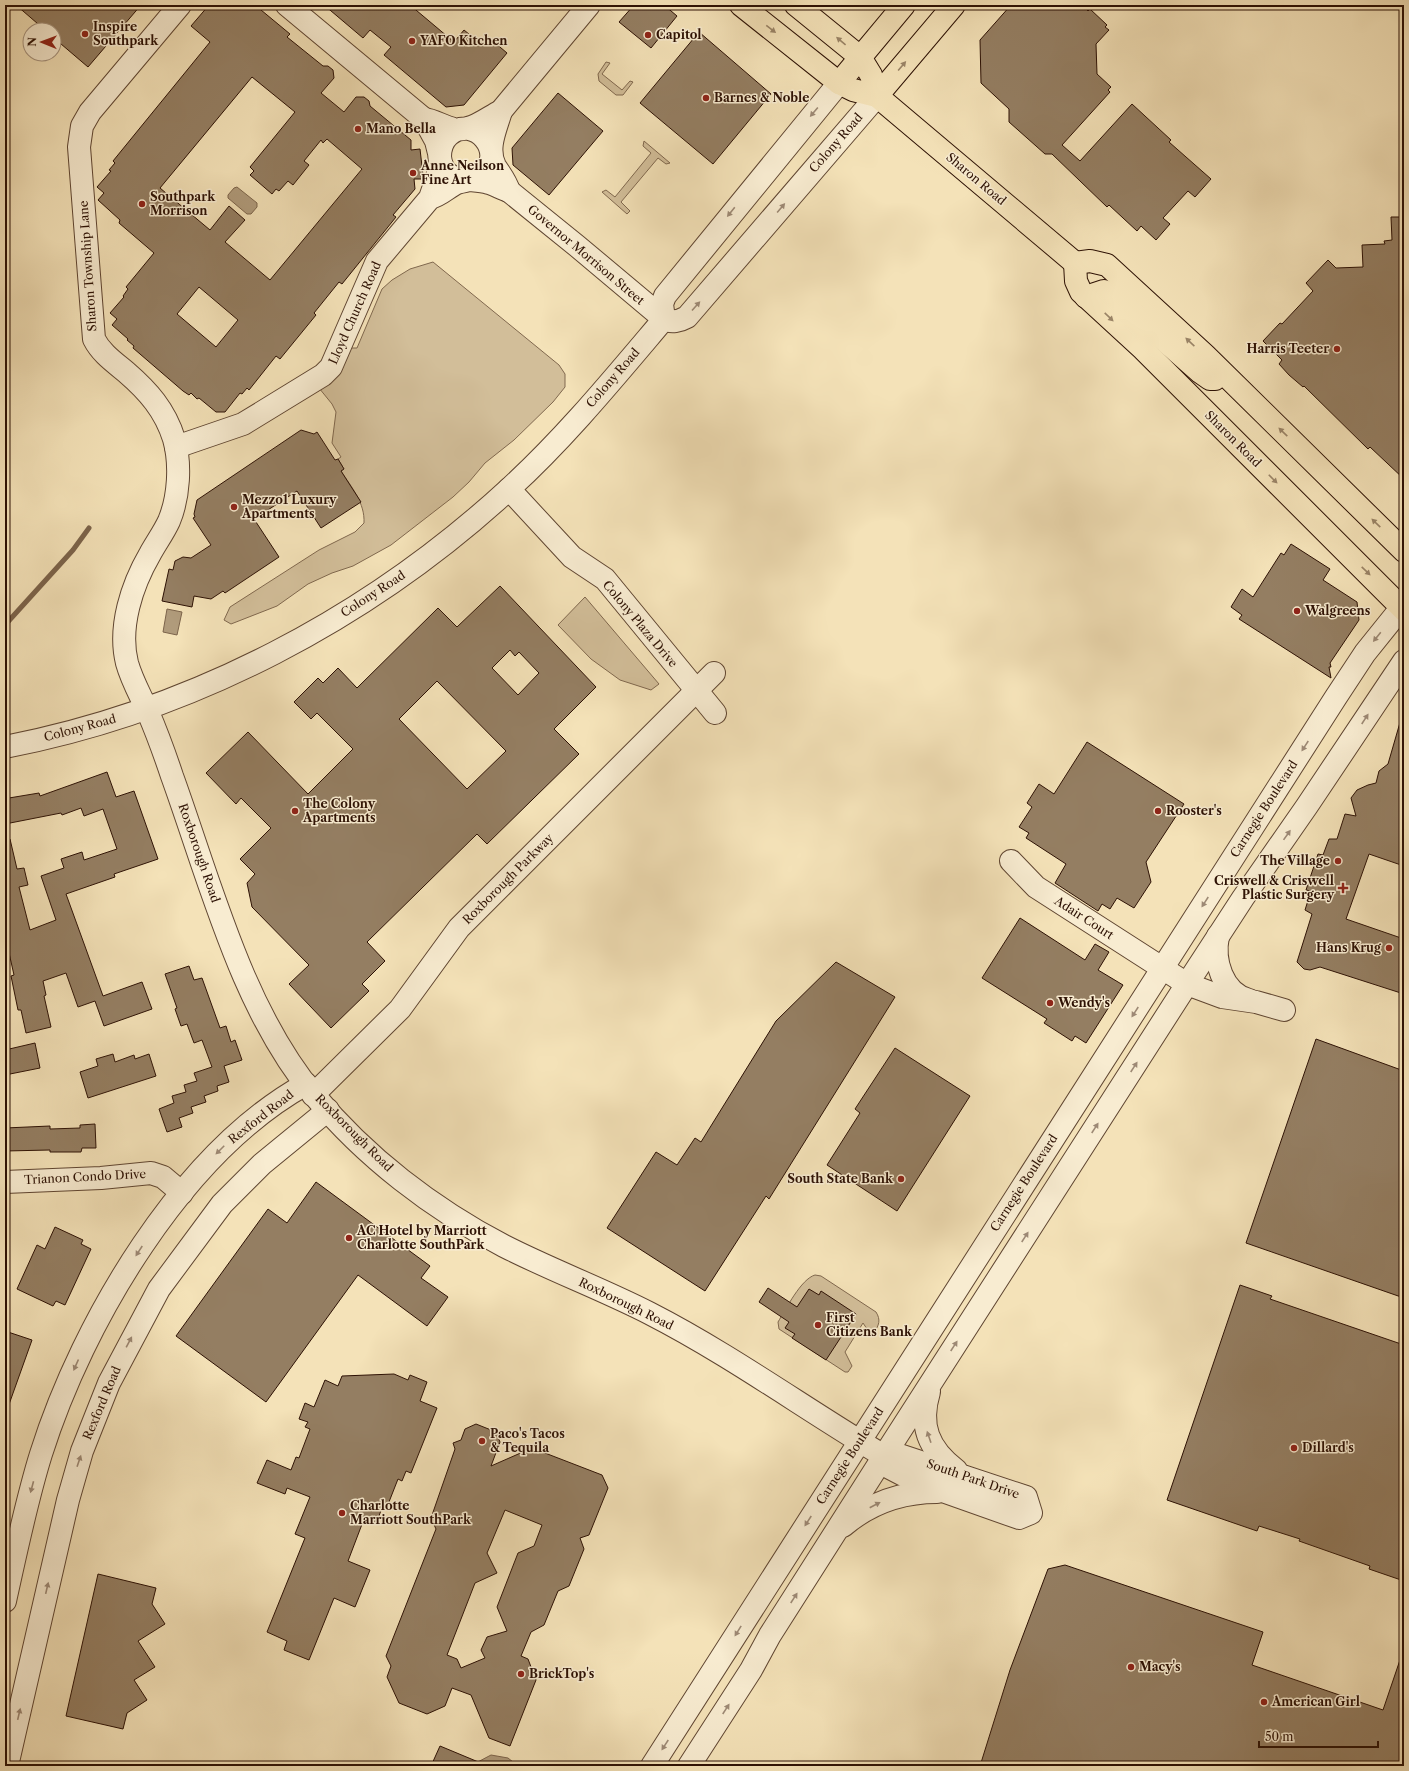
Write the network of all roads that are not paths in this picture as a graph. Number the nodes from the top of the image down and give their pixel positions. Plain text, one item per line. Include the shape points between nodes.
1 (180, 5) edge
2 (287, 5) edge
3 (589, 5) edge
4 (740, 5) edge
5 (796, 5) edge
6 (904, 5) edge
7 (954, 5) edge
8 (860, 58) junction
9 (839, 82) junction
10 (877, 96) junction
11 (501, 111) junction
12 (424, 119) junction
13 (461, 129) junction
14 (492, 151) junction
15 (440, 158) junction
16 (468, 180) junction
17 (509, 191) junction
18 (430, 198) junction
19 (1075, 263) junction
20 (1086, 297) junction
21 (664, 319) junction
22 (1229, 379) junction
23 (176, 447) junction
24 (509, 489) junction
25 (1404, 551) edge
26 (1403, 607) edge
27 (1404, 661) edge
28 (714, 672) dead end
29 (695, 691) junction
30 (146, 708) junction
31 (715, 713) dead end
32 (5, 747) edge
33 (1011, 861) dead end
34 (1218, 936) junction
35 (1162, 969) junction
36 (1187, 984) junction
37 (1256, 1002) junction
38 (1284, 1010) dead end
39 (316, 1096) junction
40 (5, 1182) edge
41 (182, 1193) junction
42 (933, 1379) junction
43 (859, 1441) junction
44 (884, 1456) junction
45 (964, 1475) junction
46 (947, 1493) junction
47 (833, 1536) junction
48 (5, 1601) edge
49 (7, 1766) edge
50 (652, 1766) edge
51 (689, 1766) edge

1 - 23 street, Sharon Township Lane via 90,112 82,126 79,139 94,339 100,350 150,394 168,425
2 - 12 street, Governor Morrison Street
3 - 11 street
4 -> 9 main road, Sharon Road
8 -> 5 main road
6 - 8 main road
10 -> 7 main road, Colony Road
8 - 9 main road
8 - 10 main road via 871,76
9 - 10 main road, Sharon Road via 853,90
9 -> 21 street via 665,296 662,304
10 - 19 main road, Sharon Road
21 -> 10 street, Colony Road via 675,321 687,317
11 - 13 street via 478,124
11 - 14 street
12 - 13 street, Governor Morrison Street via 453,129
12 - 15 street, Governor Morrison Street via 436,141
13 - 14 street, Governor Morrison Street via 480,132 489,142
13 - 15 street via 453,132 444,141
14 - 16 street via 491,161 485,172 477,178
14 - 17 street, Governor Morrison Street via 496,166
15 - 16 street, Governor Morrison Street via 451,176
15 - 18 street, Lloyd Church Road
16 - 17 street, Governor Morrison Street via 484,182
16 - 18 street, Lloyd Church Road
17 - 21 street, Governor Morrison Street
18 - 23 street, Lloyd Church Road via 377,261 338,355 328,371 243,424
19 - 20 main road, Sharon Road via 1077,284
22 -> 19 main road via 1107,265 1090,261
20 - 22 main road via 1104,291 1112,294 1210,379
20 -> 26 main road, Sharon Road
21 - 24 street, Colony Road via 606,389
25 -> 22 main road
23 - 30 street, Sharon Township Lane via 178,484 172,514 148,556 136,584 124,635 125,652 132,678
24 - 29 street, Colony Plaza Drive via 572,557 605,579
24 - 30 street, Colony Road via 416,565 386,587 324,625 239,670
26 -> 35 street, Carnegie Boulevard via 1356,666
34 -> 27 street
28 - 29 street, Roxborough Parkway
29 - 31 street, Colony Plaza Drive
29 - 39 street, Roxborough Parkway via 459,928 400,1009
30 - 32 street, Colony Road via 79,730
30 - 39 street, Roxborough Road via 246,982 286,1055
33 - 35 street, Adair Court via 1036,887
34 - 36 street
34 - 37 street via 1217,963 1228,986 1240,998
35 - 36 street
35 -> 43 street, Carnegie Boulevard
36 - 37 street via 1222,997
42 -> 36 street
37 - 38 street
39 -> 41 street, Rexford Road via 280,1100 234,1137
39 - 43 street, Roxborough Road via 377,1159 407,1184 459,1220 504,1246 642,1310 712,1348
49 -> 39 street, Rexford Road via 68,1500 92,1425 114,1371 159,1289 222,1204 262,1164
40 - 41 street, Trianon Condo Drive via 106,1178 151,1173 162,1177
41 -> 48 street, Rexford Road via 125,1272 76,1365 41,1454
42 - 44 street
45 -> 42 street via 940,1456 929,1438 925,1411
43 - 44 street, Roxborough Road
43 -> 50 street, Carnegie Boulevard
44 - 45 street, South Park Drive via 898,1453
44 - 46 street, South Park Drive via 888,1465 895,1471
44 - 47 street
45 - 46 street, South Park Drive via 1026,1497 1031,1513 1019,1518
47 -> 46 street via 848,1521 882,1502 912,1493
51 -> 47 street

